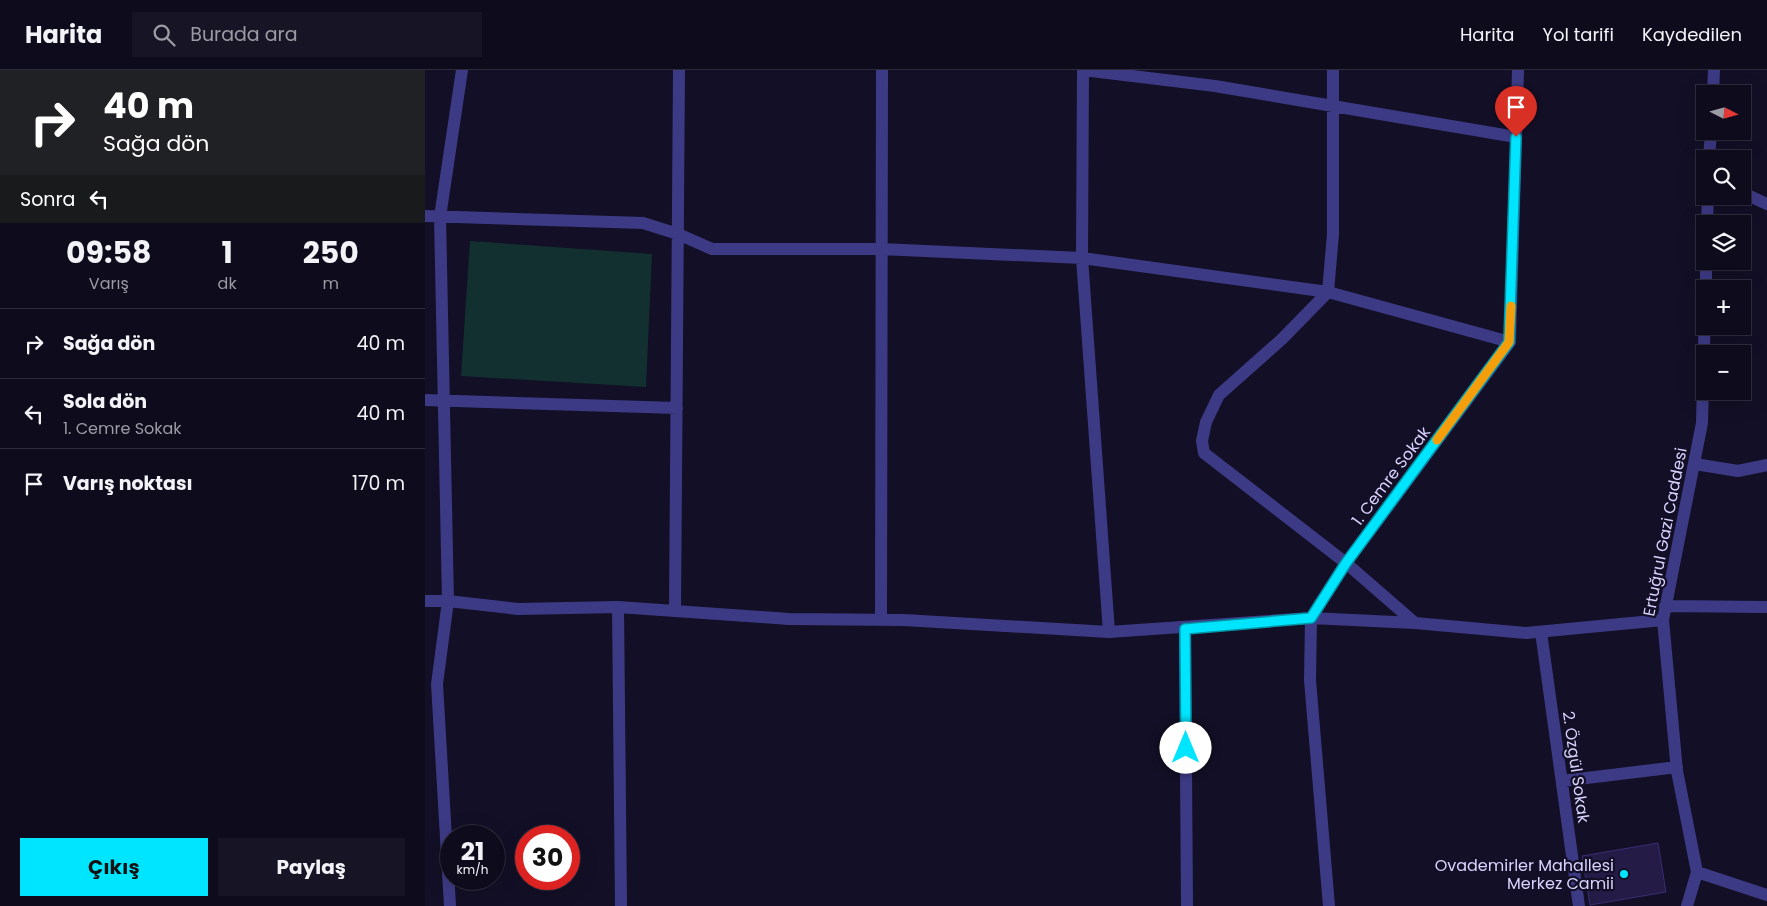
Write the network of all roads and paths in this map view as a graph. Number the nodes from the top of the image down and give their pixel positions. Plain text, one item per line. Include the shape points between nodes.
1 (462, 70) edge
2 (679, 70) edge
3 (882, 70) edge
4 (1083, 70) edge
5 (1333, 70) edge
6 (1518, 70) edge
7 (1714, 70) edge
8 (1713, 85) edge
9 (1331, 104) junction
10 (1516, 137) junction
11 (1751, 197) edge
12 (1767, 204) edge
13 (425, 216) edge
14 (440, 217) junction
15 (678, 234) junction
16 (881, 249) junction
17 (1082, 258) junction
18 (1328, 292) junction
19 (1704, 335) edge
20 (1509, 342) junction
21 (425, 400) edge
22 (445, 400) junction
23 (677, 408) junction
24 (1695, 464) junction
25 (1767, 465) edge
26 (1346, 563) junction
27 (425, 601) edge
28 (448, 601) junction
29 (1665, 606) junction
30 (618, 607) junction
31 (1767, 607) edge
32 (675, 611) junction
33 (1311, 618) junction
34 (881, 620) junction
35 (1663, 620) junction
36 (1415, 623) junction
37 (1185, 629) junction
38 (1109, 632) junction
39 (1541, 632) junction
40 (1677, 766) junction
41 (1562, 781) junction
42 (1697, 872) junction
43 (1767, 895) edge
44 (450, 906) edge
45 (621, 906) edge
46 (1187, 906) edge
47 (1329, 906) edge
48 (1579, 906) edge
49 (1687, 906) edge

1 - 14 street
2 - 15 street
3 - 16 street
4 - 9 street
4 - 17 street
5 - 9 street
6 - 10 street
7 - 8 street
9 - 10 street
9 - 18 street via 1333,234
10 - 20 street
11 - 12 street
13 - 14 street
14 - 15 street via 643,223
14 - 22 street
15 - 16 street via 711,249
15 - 23 street
16 - 17 street
16 - 34 street
17 - 18 street
17 - 38 street
18 - 20 street
18 - 26 street via 1219,396 1206,422 1202,441 1204,454
19 - 24 street, Ertuğrul Gazi Caddesi via 1702,423
20 - 26 street, 1. Cemre Sokak
21 - 22 street
22 - 23 street
22 - 28 street
23 - 32 street
24 - 25 street via 1739,471
24 - 29 street, Ertuğrul Gazi Caddesi
26 - 33 street, 1. Cemre Sokak
26 - 36 street
27 - 28 street
28 - 30 street via 518,608
28 - 44 street via 437,684
29 - 31 street
29 - 35 street, Ertuğrul Gazi Caddesi
30 - 32 street
30 - 45 street
32 - 34 street via 789,619
33 - 36 street
33 - 37 street
33 - 47 street via 1310,680
34 - 38 street
35 - 39 street
35 - 40 street, Ertuğrul Gazi Caddesi
36 - 39 street
37 - 38 street
37 - 46 street
39 - 41 street, 2. Özgül Sokak
40 - 41 street
40 - 42 street, Ertuğrul Gazi Caddesi
41 - 48 street, 2. Özgül Sokak
42 - 43 street
42 - 49 street, Ertuğrul Gazi Caddesi

